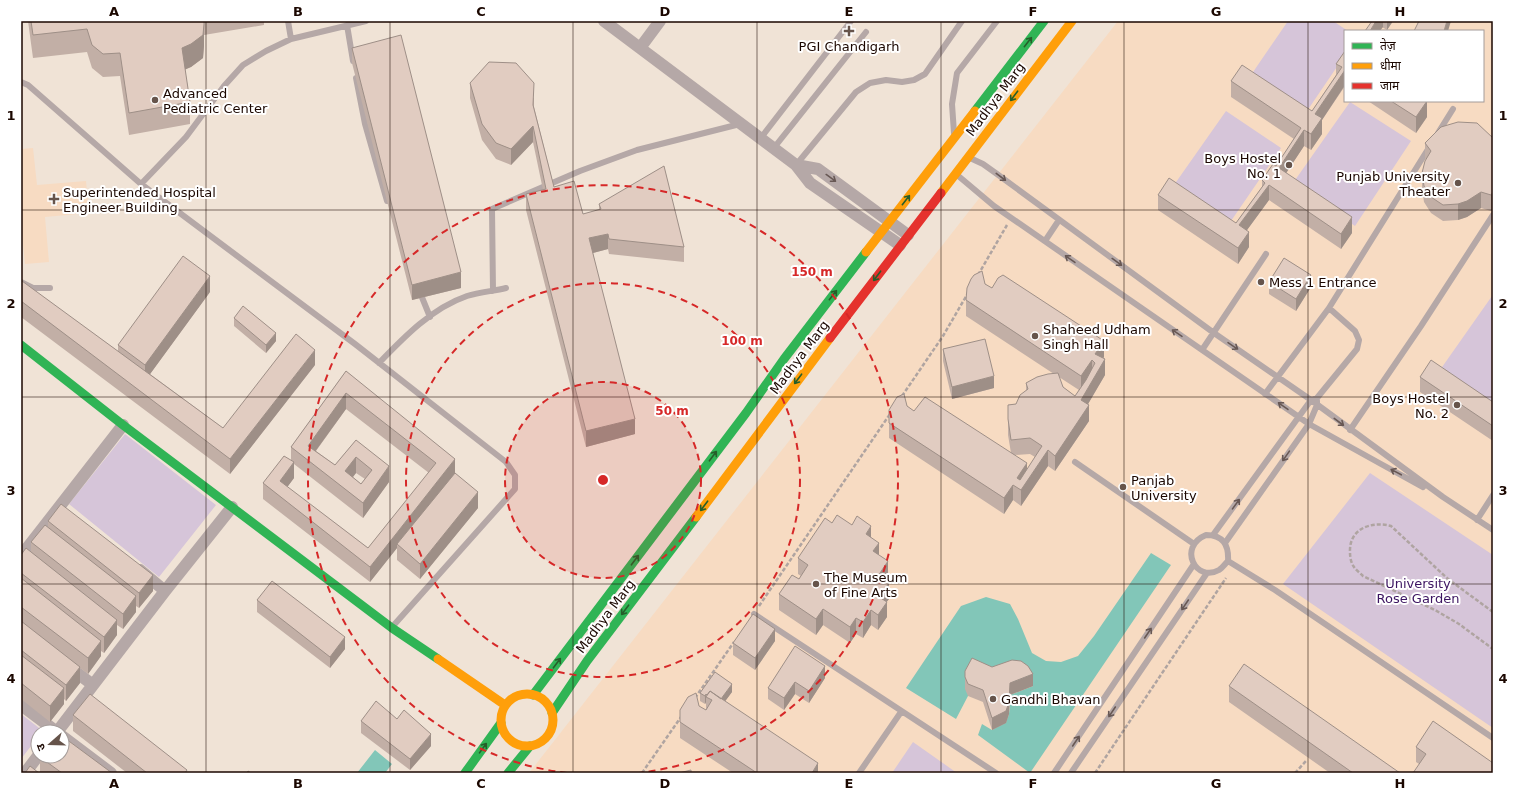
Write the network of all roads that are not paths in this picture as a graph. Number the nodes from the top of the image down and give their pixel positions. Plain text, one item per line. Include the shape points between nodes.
1 (288, 21) edge
2 (366, 21) edge
3 (604, 21) edge
4 (660, 21) edge
5 (851, 21) edge
6 (962, 21) edge
7 (997, 21) edge
8 (1044, 21) edge
9 (1072, 21) edge
10 (346, 26) junction
11 (866, 32) dead end
12 (291, 39) junction
13 (640, 48) junction
14 (21, 82) edge
15 (1453, 109) dead end
16 (740, 124) junction
17 (1436, 136) edge
18 (954, 138) junction
19 (760, 139) junction
20 (1432, 142) edge
21 (774, 149) junction
22 (967, 157) junction
23 (796, 165) junction
24 (955, 173) junction
25 (141, 184) junction
26 (389, 207) edge
27 (1493, 215) edge
28 (1059, 220) junction
29 (890, 221) junction
30 (882, 231) junction
31 (904, 240) junction
32 (1045, 241) junction
33 (1266, 254) dead end
34 (416, 280) edge
35 (21, 282) edge
36 (50, 288) dead end
37 (506, 288) dead end
38 (493, 291) junction
39 (1329, 308) junction
40 (430, 317) junction
41 (1214, 333) junction
42 (21, 345) edge
43 (1202, 350) junction
44 (379, 363) junction
45 (1277, 377) junction
46 (1265, 394) junction
47 (1314, 399) junction
48 (1317, 405) junction
49 (1299, 417) junction
50 (1309, 424) junction
51 (123, 426) junction
52 (1350, 430) junction
53 (1075, 462) dead end
54 (1493, 495) edge
55 (1443, 497) junction
56 (60, 505) junction
57 (232, 507) junction
58 (72, 515) edge
59 (1477, 520) junction
60 (1493, 530) edge
61 (1213, 535) junction
62 (1225, 543) junction
63 (1194, 544) junction
64 (23, 557) edge
65 (128, 560) edge
66 (1228, 561) junction
67 (1194, 564) junction
68 (1207, 573) junction
69 (165, 590) junction
70 (754, 614) edge
71 (392, 628) junction
72 (57, 657) edge
73 (93, 685) junction
74 (533, 694) junction
75 (21, 705) edge
76 (505, 705) junction
77 (901, 712) junction
78 (552, 713) junction
79 (501, 723) junction
80 (46, 724) edge
81 (63, 724) edge
82 (1493, 738) edge
83 (70, 742) edge
84 (530, 746) junction
85 (32, 764) edge
86 (25, 773) edge
87 (111, 773) edge
88 (464, 773) edge
89 (508, 773) edge
90 (859, 773) edge
91 (996, 773) edge
92 (1054, 773) edge
93 (1071, 773) edge

1 - 12 lane
2 - 10 lane
3 - 13 street
4 - 13 street
5 - 19 lane
6 - 23 lane via 925,74 914,80 902,82 886,80 870,83 856,92
7 - 18 lane via 957,73 952,104
18 -> 8 main road, Madhya Marg
9 -> 22 main road, Madhya Marg
10 - 12 lane
10 - 26 lane via 365,124
11 - 21 lane
12 - 25 lane via 244,65 224,86 186,137
13 - 16 street
14 - 25 lane via 28,85
15 - 17 lane
16 - 19 street
16 - 38 lane via 637,150 580,171 492,209
29 -> 18 main road, Madhya Marg
19 - 21 street
20 - 39 lane
21 - 23 street
22 - 24 main road, Madhya Marg
22 -> 28 lane via 983,164
23 -> 29 street via 818,169
23 - 30 street via 810,183
24 - 31 main road, Madhya Marg
24 - 32 lane via 994,206
25 - 44 lane
27 - 52 lane
28 - 32 lane
28 -> 41 lane
29 - 30 main road, Madhya Marg
29 - 31 street
30 - 31 street
74 -> 30 main road, Madhya Marg
31 -> 78 main road, Madhya Marg via 592,655
43 -> 32 lane
33 - 41 lane
34 - 40 lane
35 - 36 lane via 33,288
37 - 38 lane
38 - 40 lane via 467,296
39 - 45 lane
39 - 47 lane via 1355,331 1359,340 1357,349
40 - 44 lane
41 - 43 lane
41 -> 45 lane
42 - 51 main road
43 - 46 lane
44 - 71 lane via 506,462 515,475 515,489
45 - 46 lane
45 - 47 lane
49 -> 46 lane
47 - 48 lane
47 - 49 lane
48 - 50 lane
48 -> 52 lane
49 - 50 lane
61 -> 49 lane
55 -> 50 lane
50 -> 62 lane
51 - 56 street
51 - 57 main road
52 - 55 lane
53 - 63 lane
54 - 59 lane
55 - 59 lane
56 - 58 street
56 - 64 street
57 - 69 street
57 - 71 main road
59 - 60 lane
61 - 62 lane
61 - 63 lane via 1206,535
62 - 66 lane
63 - 67 lane via 1191,558
65 - 69 street
66 - 68 lane via 1220,569
66 - 82 lane
67 - 68 lane via 1199,570
92 -> 67 lane
68 -> 93 lane
69 - 73 street via 125,636
70 - 77 lane
71 - 76 main road
72 - 73 street
73 - 81 street
74 - 76 main road via 519,695
74 - 78 main road via 545,701
75 - 80 street
76 - 79 main road
77 - 90 lane
77 - 91 lane
78 - 84 main road via 553,722 546,738
79 - 84 main road via 503,731 514,743
88 -> 79 main road
83 - 87 street
84 - 89 main road
85 - 86 street

